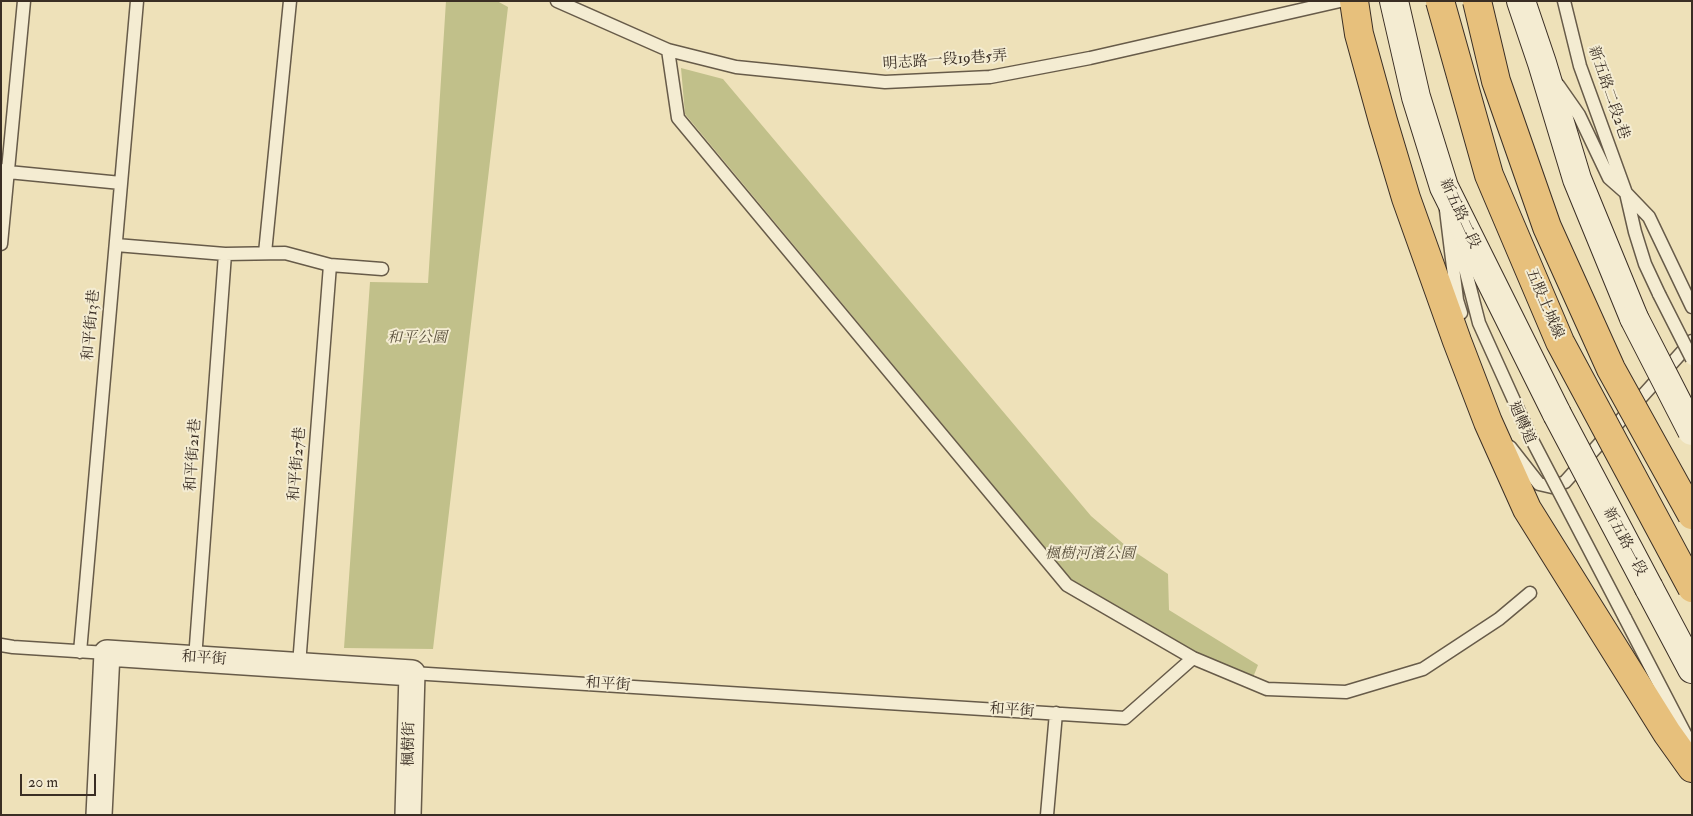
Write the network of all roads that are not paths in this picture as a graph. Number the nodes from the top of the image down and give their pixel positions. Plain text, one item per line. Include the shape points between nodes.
1 (24, 1) edge
2 (137, 1) edge
3 (290, 1) edge
4 (556, 1) edge
5 (1340, 1) edge
6 (1354, 1) edge
7 (1394, 1) edge
8 (1440, 1) edge
9 (1477, 1) edge
10 (1521, 1) edge
11 (1564, 1) edge
12 (668, 50) junction
13 (1542, 63) junction
14 (5, 171) edge
15 (121, 183) junction
16 (1444, 187) junction
17 (1626, 193) junction
18 (1, 244) edge
19 (116, 245) junction
20 (265, 253) junction
21 (225, 254) junction
22 (330, 265) junction
23 (382, 269) dead end
24 (1692, 307) edge
25 (1466, 328) dead end
26 (1692, 341) edge
27 (1692, 359) edge
28 (1493, 400) dead end
29 (1557, 414) joint
30 (1692, 431) edge
31 (1692, 515) edge
32 (1692, 588) edge
33 (1530, 593) dead end
34 (1, 645) edge
35 (80, 652) junction
36 (107, 653) junction
37 (1193, 658) junction
38 (195, 659) junction
39 (299, 665) junction
40 (1692, 669) edge
41 (412, 672) junction
42 (1056, 713) junction
43 (1692, 747) edge
44 (1692, 768) edge
45 (99, 815) edge
46 (408, 815) edge
47 (1047, 815) edge

1 - 14 lane
2 - 15 lane, 和平街13巷
3 - 20 lane
4 - 12 lane, 明志路一段19巷5弄
5 - 12 lane, 明志路一段19巷5弄 via 1090,58 990,77 885,82 736,67
6 - 44 highway via 1359,34 1406,198 1488,422 1527,508
7 - 16 main road, 新五路二段 via 1416,97
8 - 32 highway, 五股土城線, bridge via 1489,175 1560,342
9 - 31 highway, bridge via 1496,81 1547,227 1611,369
10 - 13 main road
11 - 17 lane, 新五路二段2巷 via 1580,66
12 - 37 lane via 678,118 1067,585
13 - 17 lane via 1579,115 1609,178
13 - 30 main road, bridge via 1576,179 1634,318
14 - 15 lane
14 - 18 lane
15 - 19 lane, 和平街13巷
16 - 25 lane via 1457,300
16 - 29 main road, 新五路二段
16 - 43 lane, bridge via 1479,323 1531,438
17 - 24 lane via 1648,218
17 - 27 lane, bridge via 1645,264
19 - 21 lane
19 - 35 lane, 和平街13巷
20 - 21 lane
20 - 22 lane via 285,253
21 - 38 lane, 和平街21巷
22 - 23 lane
22 - 39 lane, 和平街27巷
26 - 28 lane, 迴轉道 via 1565,482 1552,487 1539,484 1509,445
29 - 40 main road, 新五路一段, bridge
33 - 37 lane via 1423,669 1346,692 1267,689
34 - 35 lane, 和平街
35 - 36 lane, 和平街
36 - 38 street, 和平街
36 - 45 street
37 - 42 lane, 和平街 via 1125,718
38 - 39 street, 和平街
39 - 41 street, 和平街
41 - 42 lane, 和平街
41 - 46 street, 楓樹街
42 - 47 lane

